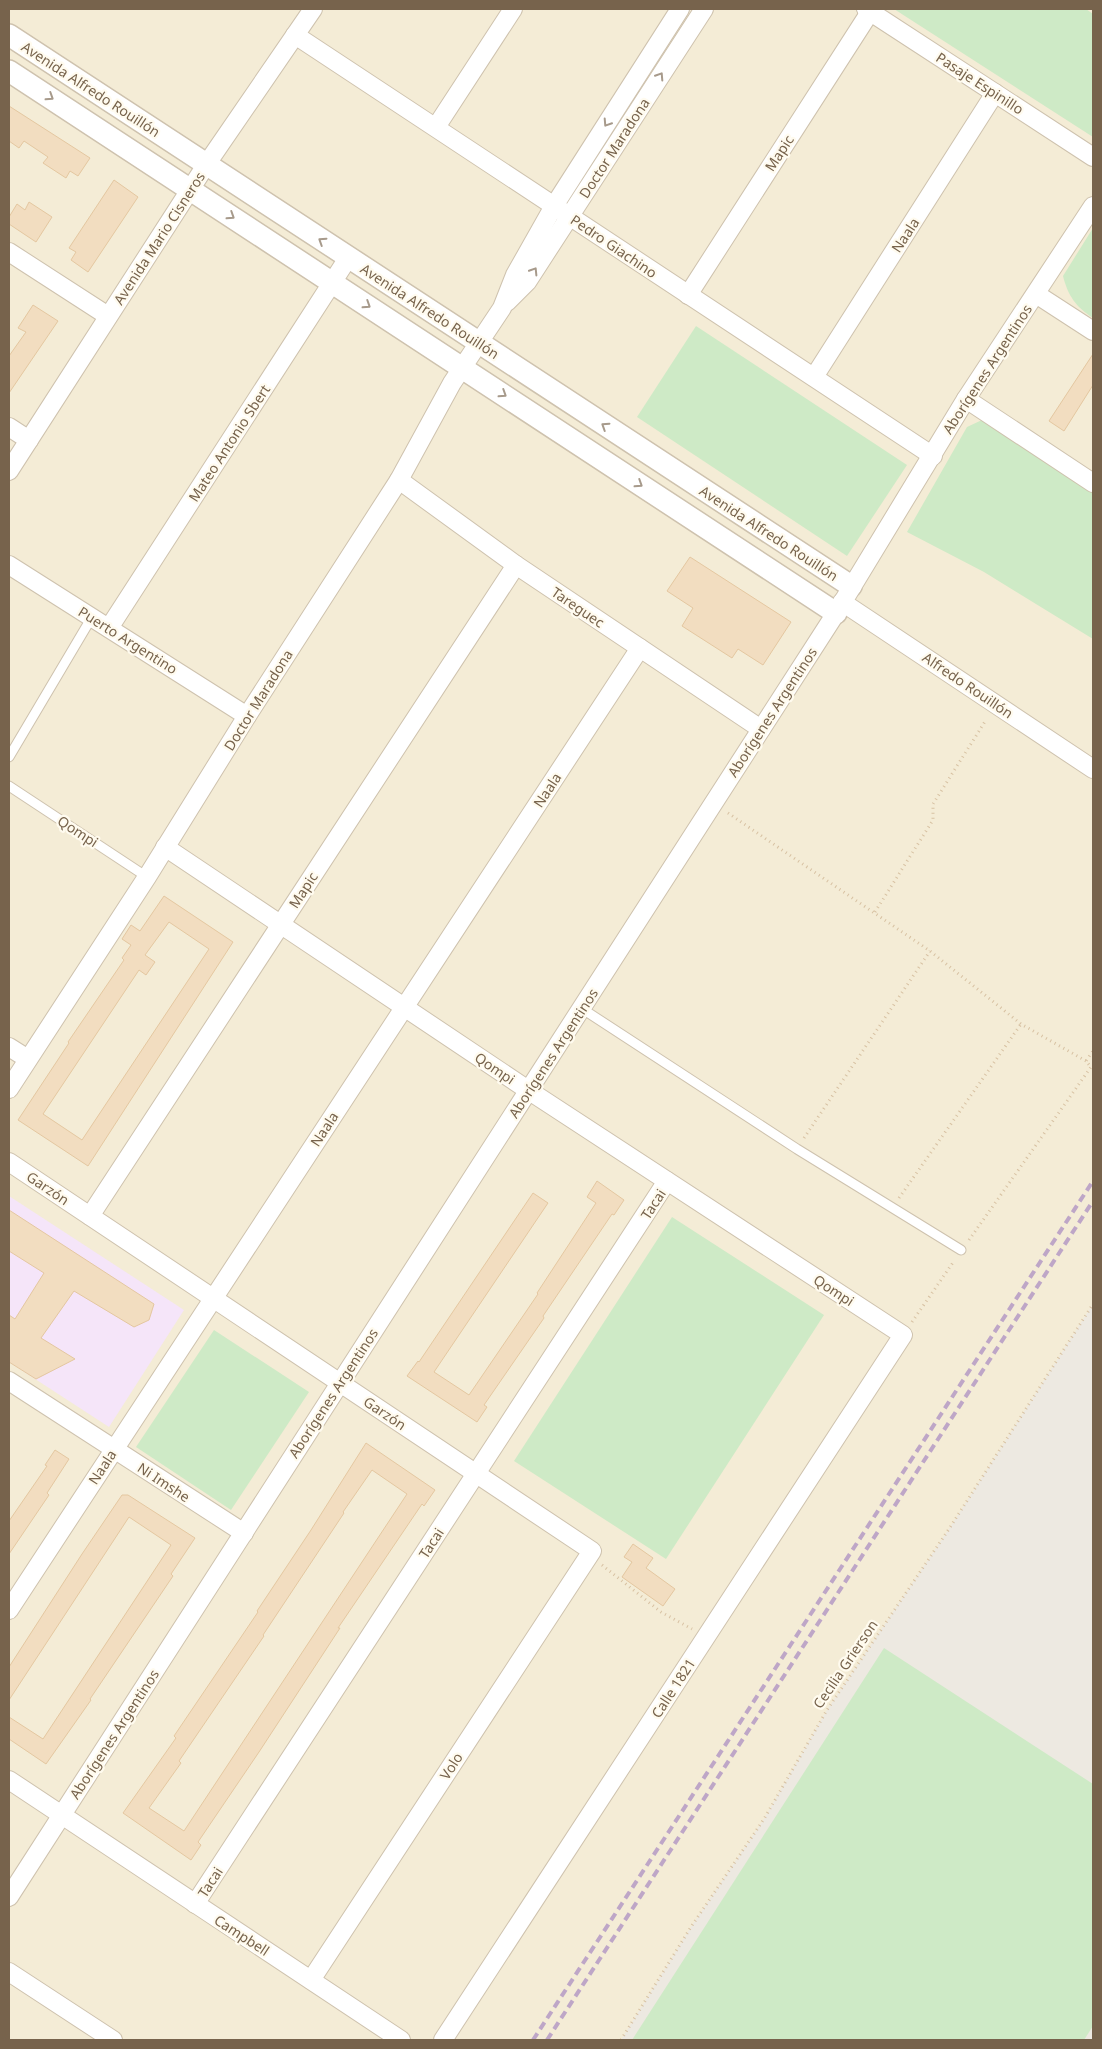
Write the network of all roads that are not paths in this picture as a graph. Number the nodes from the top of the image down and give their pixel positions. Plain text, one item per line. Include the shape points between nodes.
1 (313, 9) edge
2 (513, 9) edge
3 (680, 9) edge
4 (704, 9) edge
5 (868, 10) edge
6 (9, 35) edge
7 (295, 35) junction
8 (9, 71) edge
9 (995, 93) junction
10 (436, 128) junction
11 (1093, 157) edge
12 (206, 165) junction
13 (190, 189) junction
14 (554, 206) junction
15 (1093, 206) edge
16 (569, 216) junction
17 (9, 252) edge
18 (348, 258) junction
19 (332, 282) junction
20 (1036, 294) junction
21 (688, 295) junction
22 (502, 308) junction
23 (108, 316) junction
24 (1093, 331) edge
25 (478, 343) junction
26 (463, 368) junction
27 (814, 378) junction
28 (966, 399) junction
29 (9, 427) edge
30 (28, 440) junction
31 (933, 456) junction
32 (9, 470) edge
33 (399, 480) junction
34 (1093, 483) edge
35 (9, 565) edge
36 (516, 565) junction
37 (843, 601) junction
38 (92, 617) junction
39 (109, 628) junction
40 (640, 648) junction
41 (247, 716) junction
42 (761, 729) junction
43 (9, 757) edge
44 (1093, 769) edge
45 (9, 786) edge
46 (165, 848) junction
47 (147, 876) junction
48 (281, 924) junction
49 (405, 1006) junction
50 (581, 1008) junction
51 (9, 1047) edge
52 (28, 1059) junction
53 (9, 1090) edge
54 (528, 1090) junction
55 (9, 1162) edge
56 (667, 1181) junction
57 (90, 1216) junction
58 (961, 1250) road end
59 (213, 1298) junction
60 (903, 1335) joint
61 (9, 1381) edge
62 (340, 1383) junction
63 (114, 1449) junction
64 (476, 1474) junction
65 (244, 1533) junction
66 (592, 1551) joint
67 (9, 1610) edge
68 (9, 1780) edge
69 (62, 1815) junction
70 (9, 1898) edge
71 (195, 1904) junction
72 (9, 1972) edge
73 (311, 1980) junction
74 (113, 2040) edge
75 (401, 2040) edge
76 (443, 2040) edge

1 - 7 street, Avenida Mario Cisneros
2 - 10 street
3 -> 14 street, Doctor Maradona
16 -> 4 street, Doctor Maradona
5 - 9 street, Pasaje Espinillo
5 - 21 street, Mapic
6 - 12 street, Avenida Alfredo Rouillón
7 - 10 street, Pedro Giachino
7 - 12 street, Avenida Mario Cisneros
8 -> 13 street
9 - 11 street, Pasaje Espinillo
9 - 27 street, Naala
10 - 14 street, Pedro Giachino
12 - 13 street, Avenida Mario Cisneros
18 -> 12 street, Avenida Alfredo Rouillón
13 -> 19 street
13 - 23 street, Avenida Mario Cisneros
14 - 16 street, Pedro Giachino
14 - 22 street, Doctor Maradona via 515,275
15 - 20 street, Aborígenes Argentinos
16 - 21 street, Pedro Giachino
22 -> 16 street, Doctor Maradona via 527,282
17 - 23 street
18 - 19 street, Mateo Antonio Sbert
18 - 25 street, Avenida Alfredo Rouillón
19 -> 26 street
19 - 39 street, Mateo Antonio Sbert
20 - 24 street
20 - 28 street, Aborígenes Argentinos
21 - 27 street, Pedro Giachino
22 - 25 street, Doctor Maradona
23 - 30 street, Avenida Mario Cisneros
25 - 26 street, Doctor Maradona
37 -> 25 street, Avenida Alfredo Rouillón
26 - 33 street, Doctor Maradona
26 -> 37 street
27 - 31 street, Pedro Giachino
28 - 31 street, Aborígenes Argentinos
28 - 34 street
29 - 30 street
30 - 32 street, Avenida Mario Cisneros
31 - 37 street, Aborígenes Argentinos
33 - 36 street, Tareguec
33 - 41 street, Doctor Maradona
35 - 38 street, Puerto Argentino
36 - 40 street, Tareguec
36 - 48 street, Mapic
37 - 42 street, Aborígenes Argentinos
37 - 44 street, Alfredo Rouillón
38 - 39 street, Puerto Argentino
38 - 43 lane
39 - 41 street, Puerto Argentino
40 - 42 street, Tareguec
40 - 49 street, Naala
41 - 46 street, Doctor Maradona
42 - 50 street, Aborígenes Argentinos
45 - 47 lane, Qompi
46 - 47 street, Doctor Maradona
46 - 48 street, Qompi
47 - 52 street, Doctor Maradona
48 - 49 street, Qompi
48 - 57 street, Mapic
49 - 54 street, Qompi
49 - 59 street, Naala
50 - 54 street, Aborígenes Argentinos
50 - 58 lane via 797,1149
51 - 52 street
52 - 53 street, Doctor Maradona
54 - 56 street, Qompi
54 - 62 street, Aborígenes Argentinos
55 - 57 street, Garzón
56 - 60 street, Qompi
56 - 64 street, Tacai
57 - 59 street, Garzón
59 - 62 street, Garzón
59 - 63 street, Naala
60 - 76 street, Calle 1821
61 - 63 street, Ni Imshe
62 - 64 street, Garzón
62 - 65 street, Aborígenes Argentinos
63 - 65 street, Ni Imshe
63 - 67 street, Naala
64 - 66 street, Garzón
64 - 71 street, Tacai
65 - 69 street, Aborígenes Argentinos
66 - 73 street, Volo
68 - 69 street, Campbell
69 - 70 street, Aborígenes Argentinos
69 - 71 street, Campbell
71 - 73 street, Campbell
72 - 74 street
73 - 75 street, Campbell

